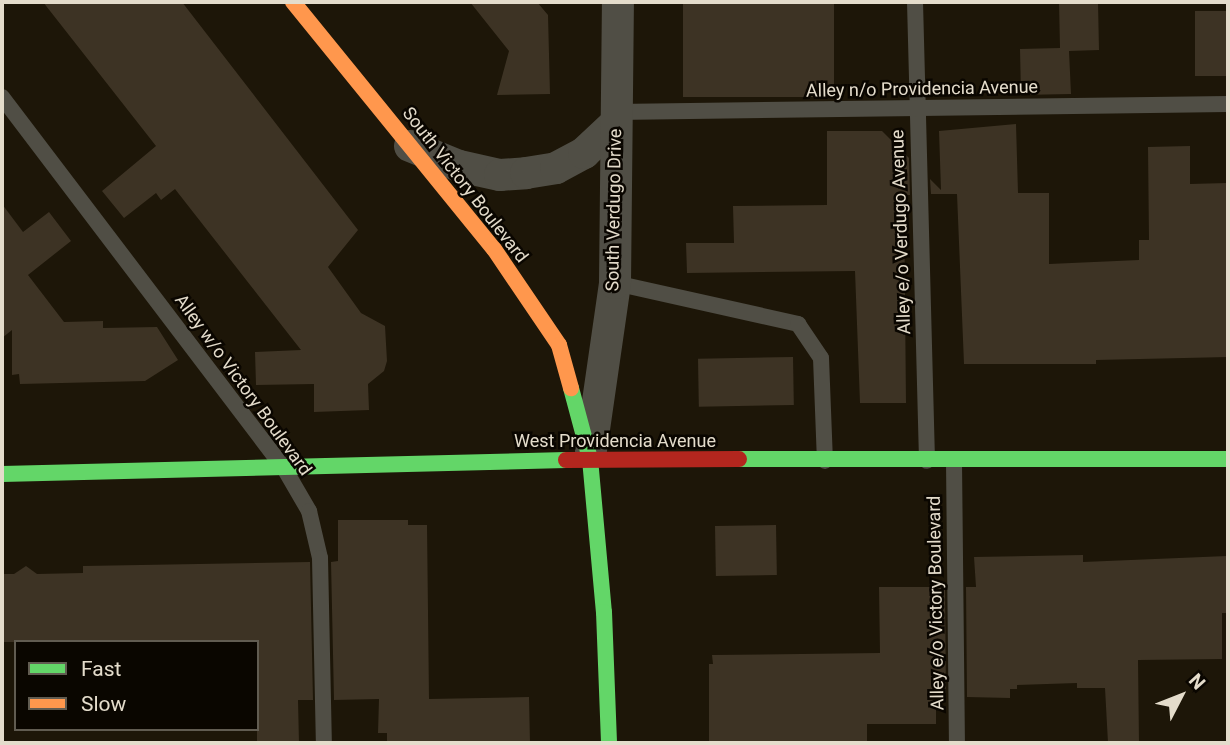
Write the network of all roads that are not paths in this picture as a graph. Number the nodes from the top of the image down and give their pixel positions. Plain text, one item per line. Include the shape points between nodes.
1 (293, 2) edge
2 (618, 2) edge
3 (915, 2) edge
4 (2, 97) edge
5 (1228, 104) edge
6 (916, 108) junction
7 (616, 118) junction
8 (410, 146) junction
9 (615, 284) junction
10 (1228, 458) edge
11 (590, 459) junction
12 (825, 461) junction
13 (927, 461) junction
14 (954, 461) junction
15 (284, 468) junction
16 (2, 474) edge
17 (324, 743) edge
18 (609, 743) edge
19 (957, 743) edge

1 - 8 street, South Victory Boulevard
2 - 7 street, South Verdugo Drive
3 - 6 lane, Alley e/o Verdugo Avenue
4 - 15 lane, Alley w/o Victory Boulevard
5 - 6 lane, Alley n/o Providencia Avenue
6 - 7 lane, Alley n/o Providencia Avenue
6 - 13 lane, Alley e/o Verdugo Avenue
7 - 8 street via 584,153 556,168 526,173 500,175 459,166
7 - 9 street, South Verdugo Drive
8 - 11 street, South Victory Boulevard via 494,249 559,345
9 - 11 street, South Verdugo Drive
9 - 12 lane via 798,324 821,358
10 - 14 street, West Providencia Avenue
11 - 12 street, West Providencia Avenue
11 - 15 street, West Providencia Avenue
11 - 18 street, South Victory Boulevard via 604,612
12 - 13 street, West Providencia Avenue
13 - 14 street, West Providencia Avenue
14 - 19 lane, Alley e/o Victory Boulevard
15 - 16 street, West Providencia Avenue
15 - 17 lane, Alley w/o Victory Boulevard via 309,512 320,558

